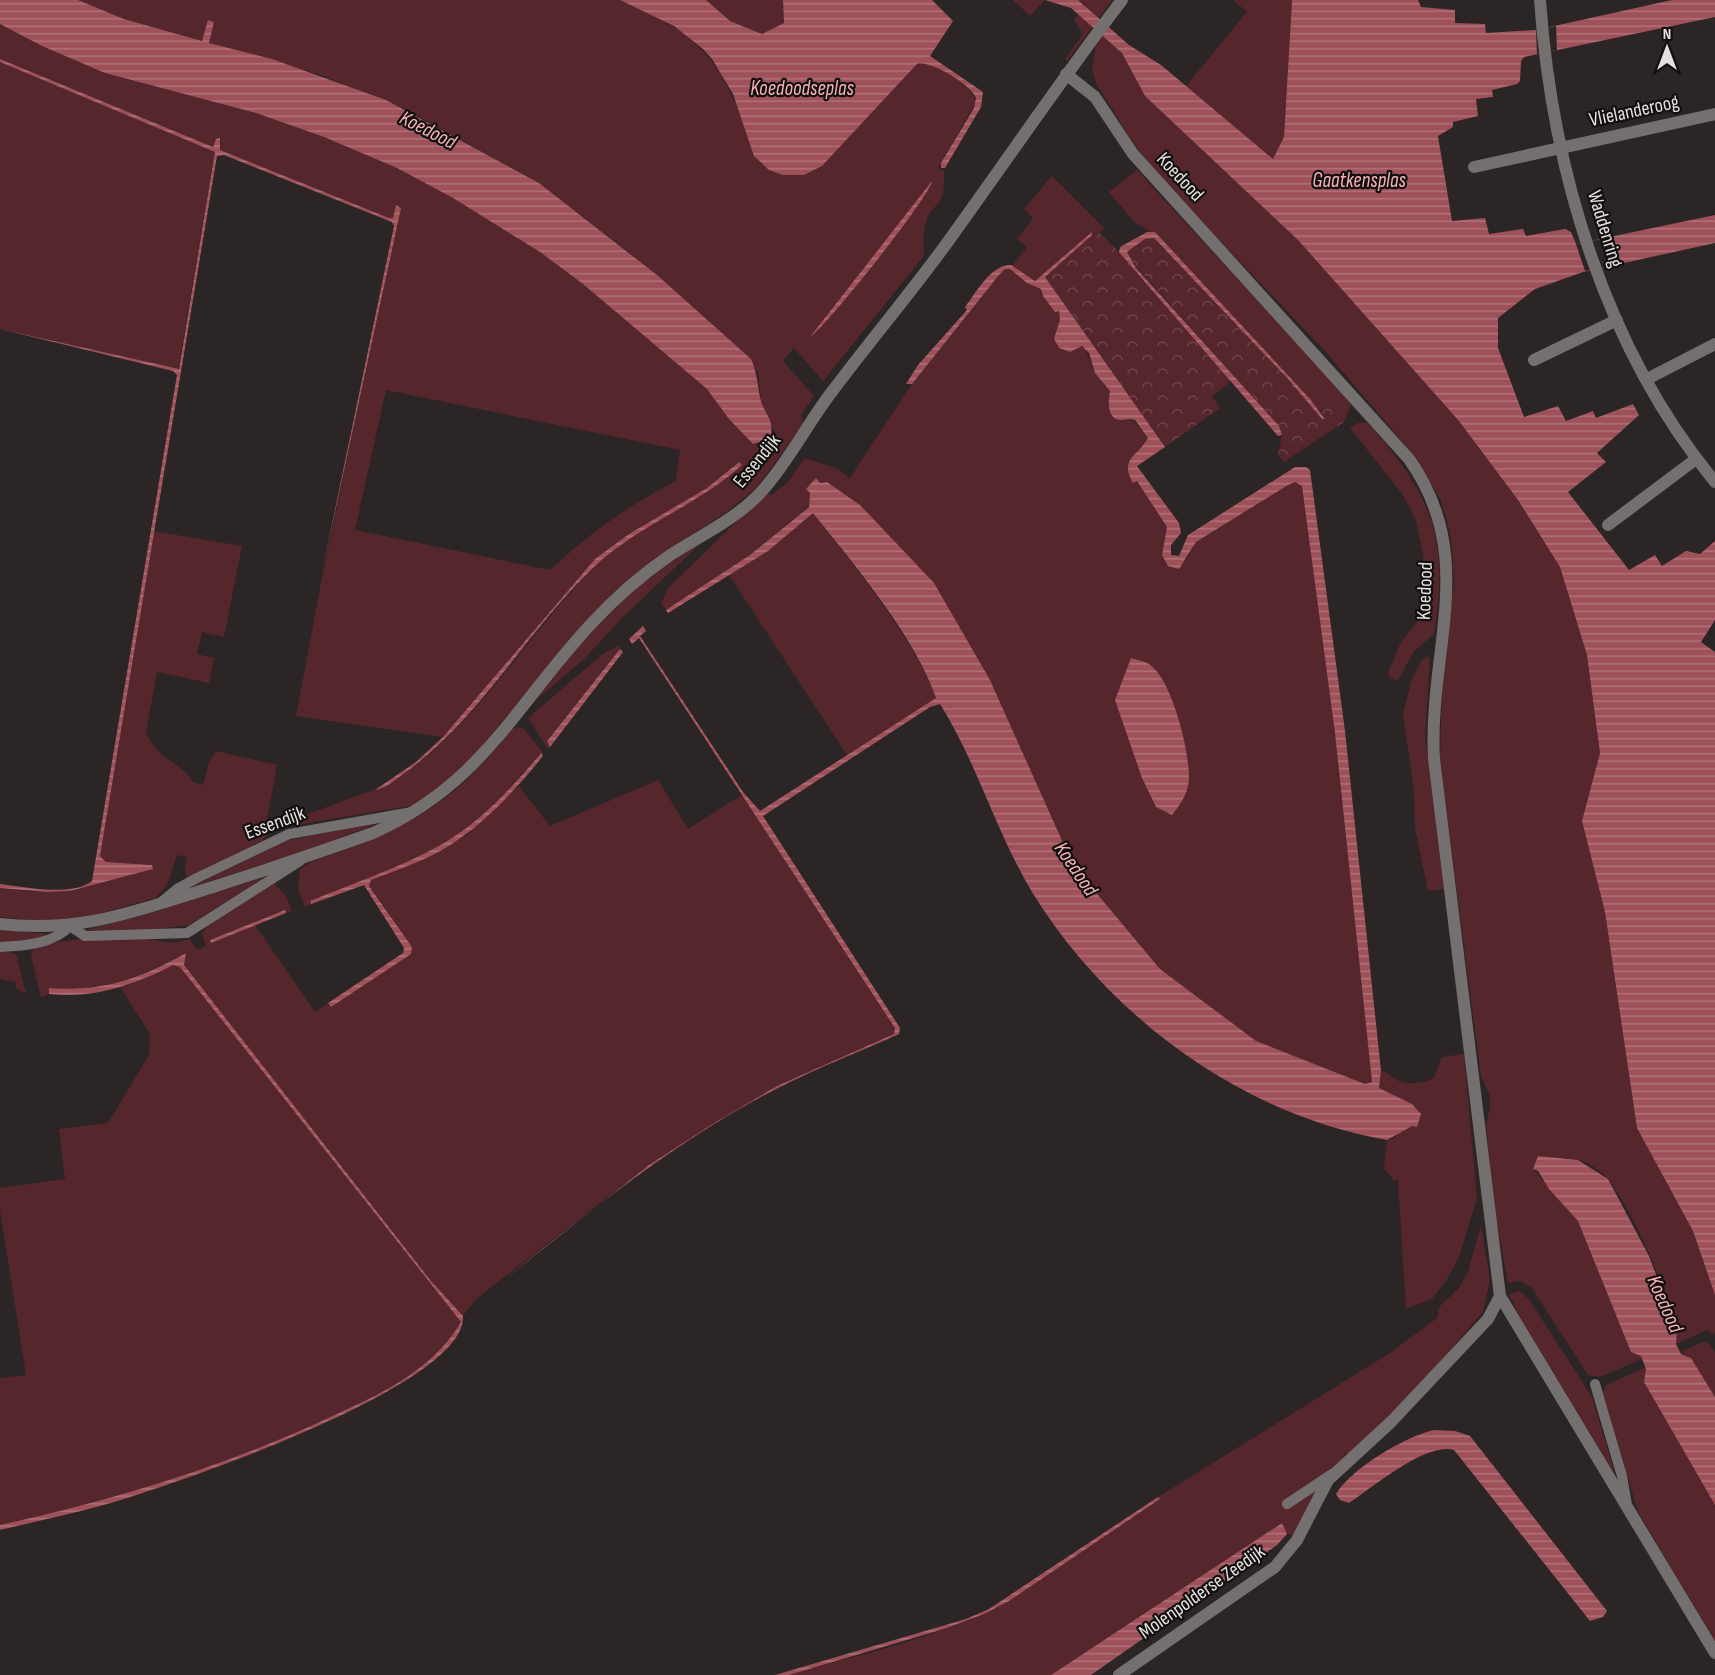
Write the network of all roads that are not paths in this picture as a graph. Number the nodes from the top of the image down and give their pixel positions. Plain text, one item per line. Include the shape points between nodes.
1 (1122, 0) edge
2 (1540, 0) edge
3 (1066, 74) junction
4 (1715, 114) edge
5 (1561, 148) junction
6 (1473, 167) dead end
7 (1617, 320) junction
8 (1715, 345) edge
9 (1534, 360) dead end
10 (1647, 379) junction
11 (1696, 459) junction
12 (1715, 482) edge
13 (1608, 525) dead end
14 (416, 811) junction
15 (308, 856) junction
16 (159, 904) junction
17 (0, 924) edge
18 (70, 926) junction
19 (0, 947) edge
20 (1500, 1296) junction
21 (1595, 1384) dead end
22 (1336, 1472) junction
23 (1287, 1504) dead end
24 (1627, 1507) junction
25 (1715, 1653) edge
26 (1119, 1675) edge

1 - 3 street, Essendijk
2 - 5 street, Waddenring via 1544,53
3 - 14 street, Essendijk via 951,237 826,398 759,495 643,574 619,595 470,769
3 - 20 street, Koedood via 1095,97 1133,154 1409,459 1437,508 1443,527 1447,585 1434,700 1434,759
4 - 5 street, Vlielanderoog
5 - 6 street
5 - 7 street, Waddenring via 1588,242
7 - 9 street
7 - 10 street, Waddenring
8 - 10 street
10 - 11 street, Waddenring
11 - 12 street, Waddenring
11 - 13 street
14 - 15 street, Essendijk via 373,833
14 - 16 lane, Essendijk via 289,834 187,884
15 - 16 street, Essendijk
15 - 18 lane, Essendijk via 187,933 85,936
16 - 18 street, Essendijk
17 - 18 street, Essendijk
18 - 19 lane, Essendijk via 38,942
20 - 22 street, Molenpolderse Zeedijk via 1488,1319 1399,1414
20 - 24 street, Koedood
21 - 24 lane
22 - 23 lane, Molenpolderse Zeedijk
22 - 26 street, Molenpolderse Zeedijk via 1293,1547 1275,1567
24 - 25 street, Koedood

